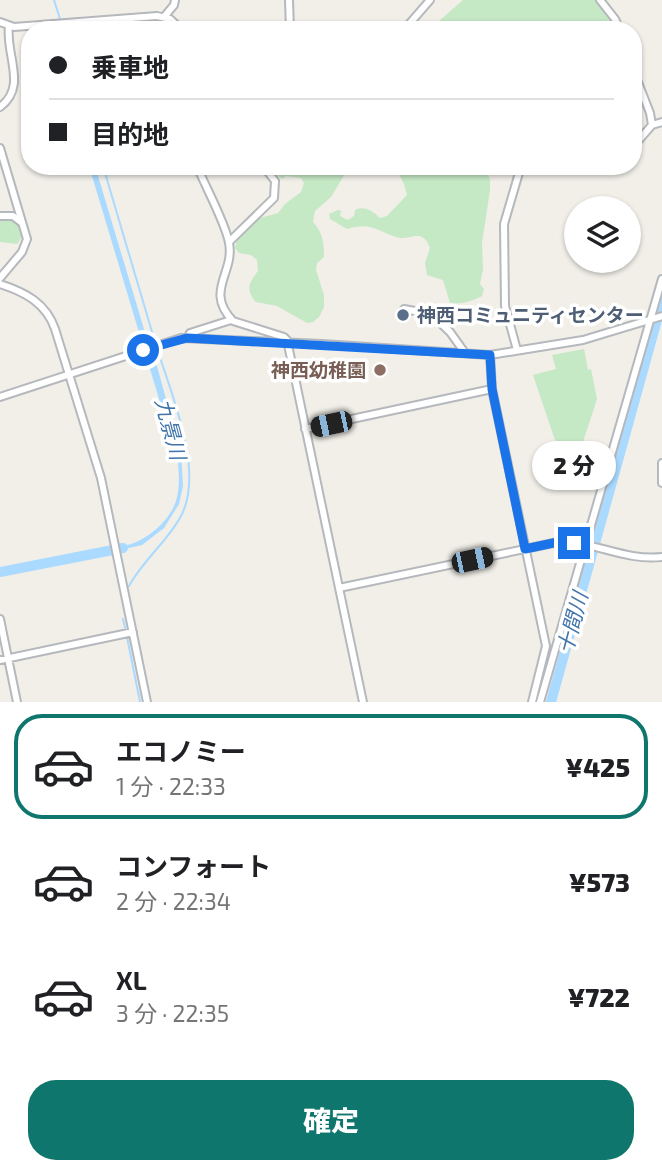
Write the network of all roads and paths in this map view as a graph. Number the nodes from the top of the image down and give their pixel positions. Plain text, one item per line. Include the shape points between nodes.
1 (176, 0) edge
2 (289, 0) edge
3 (430, 0) edge
4 (600, 0) edge
5 (164, 17) junction
6 (84, 21) edge
7 (170, 21) edge
8 (290, 21) edge
9 (412, 21) edge
10 (616, 21) edge
11 (0, 22) edge
12 (9, 26) junction
13 (21, 26) edge
14 (642, 92) edge
15 (0, 107) edge
16 (662, 122) edge
17 (652, 125) junction
18 (642, 137) edge
19 (0, 148) edge
20 (201, 175) edge
21 (270, 175) edge
22 (519, 175) edge
23 (0, 216) edge
24 (22, 223) junction
25 (229, 242) junction
26 (0, 278) edge
27 (662, 279) edge
28 (0, 284) edge
29 (404, 309) dead end
30 (662, 316) edge
31 (652, 319) junction
32 (232, 320) junction
33 (187, 338) junction
34 (287, 342) junction
35 (517, 350) junction
36 (465, 353) junction
37 (490, 355) junction
38 (70, 373) junction
39 (492, 389) junction
40 (0, 397) edge
41 (305, 429) junction
42 (662, 463) edge
43 (662, 483) edge
44 (585, 545) junction
45 (525, 549) junction
46 (662, 557) edge
47 (339, 589) junction
48 (0, 619) edge
49 (133, 632) junction
50 (8, 659) junction
51 (0, 660) edge
52 (18, 702) edge
53 (147, 702) edge
54 (363, 702) edge
55 (532, 702) edge
56 (540, 702) edge

1 - 5 street
2 - 8 street
3 - 9 street
4 - 10 street
5 - 6 street
5 - 7 street
11 - 12 street
12 - 13 street
12 - 15 street via 15,83 12,95
14 - 17 street
16 - 17 street
17 - 18 street
19 - 24 street
20 - 25 street
21 - 25 street via 275,181 274,198
22 - 35 street via 504,224 505,306
23 - 24 street via 13,216
24 - 26 street via 27,236 24,247
25 - 32 street via 219,295
27 - 31 street
28 - 38 street via 26,293 47,312
29 - 36 street via 432,314
30 - 31 street
31 - 35 street via 588,339
31 - 44 street
32 - 33 street
32 - 34 street via 284,337
33 - 34 street
33 - 38 street
34 - 36 street
34 - 41 street
35 - 37 street
36 - 37 street
37 - 39 street
38 - 40 street
38 - 49 street via 98,467
39 - 41 street
39 - 45 street
41 - 47 street
42 - 43 street
44 - 45 street via 558,542
44 - 46 street via 627,557
44 - 56 street
45 - 47 street
45 - 55 street via 546,646
47 - 54 street
48 - 50 street
49 - 50 street
49 - 53 street
50 - 51 street
50 - 52 street

